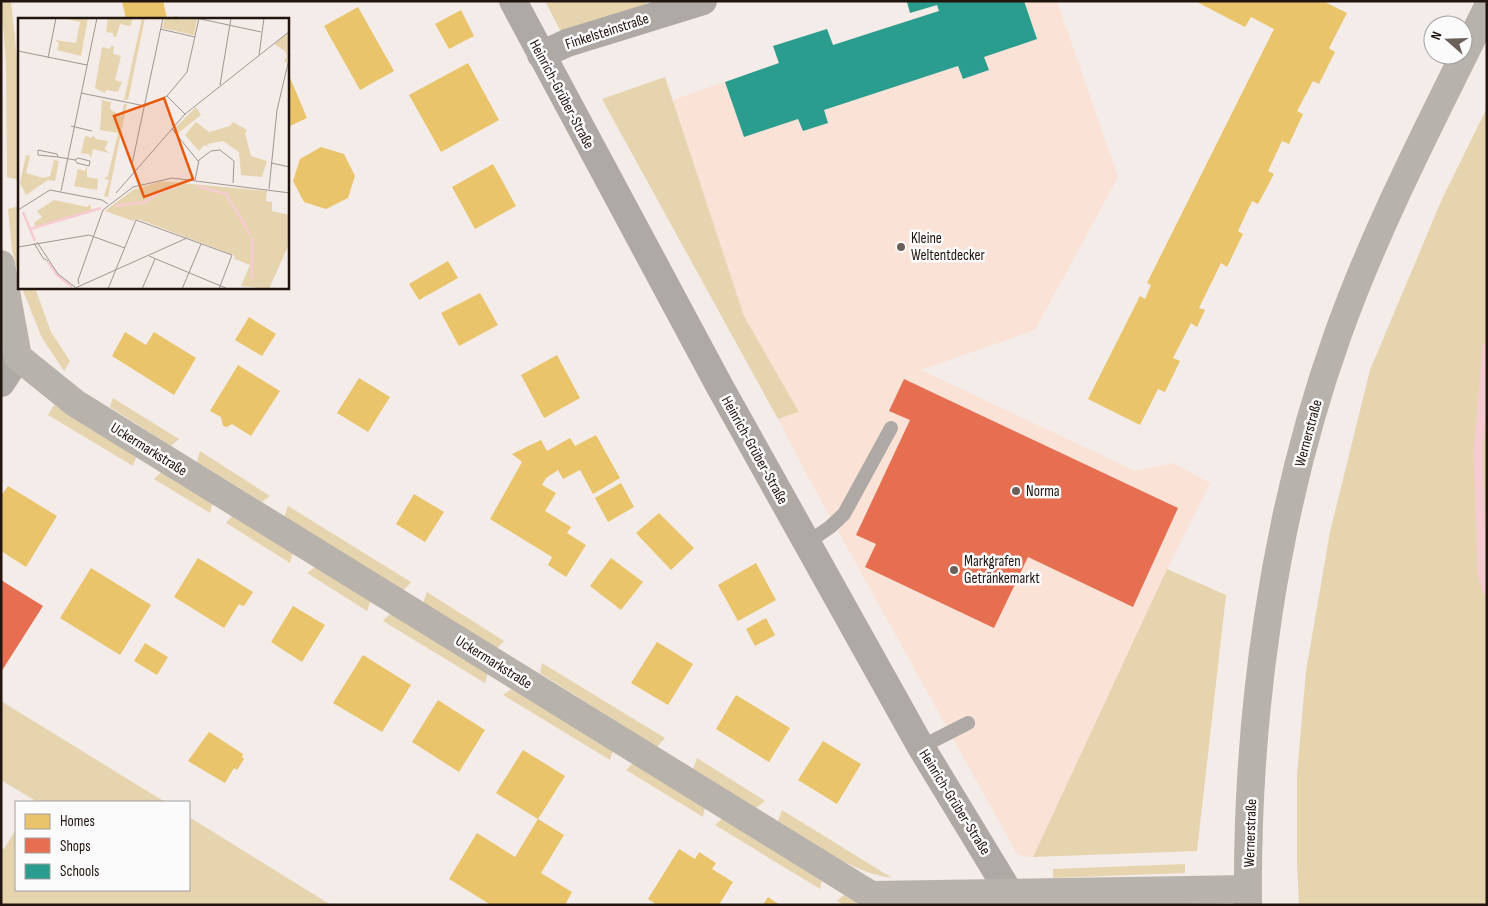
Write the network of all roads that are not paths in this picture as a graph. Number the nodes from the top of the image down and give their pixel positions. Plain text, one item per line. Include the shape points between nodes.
1 (513, 1) edge
2 (703, 1) edge
3 (660, 7) edge
4 (1487, 8) edge
5 (541, 55) junction
6 (1, 264) edge
7 (10, 354) edge
8 (1, 383) edge
9 (891, 428) dead end
10 (807, 543) junction
11 (968, 722) dead end
12 (921, 747) junction
13 (1248, 897) edge
14 (1014, 899) edge

1 - 5 street, Heinrich-Grüber-Straße
2 - 3 street, Finkelsteinstraße
3 - 5 street, Finkelsteinstraße
4 - 13 street, Wernerstraße via 1390,210 1338,333 1309,423 1271,593 1254,753
5 - 10 street, Heinrich-Grüber-Straße
6 - 7 street
7 - 8 street
7 - 14 street, Uckermarkstraße via 75,403 871,895
9 - 10 lane via 844,514
10 - 12 street, Heinrich-Grüber-Straße
11 - 12 lane
12 - 14 street, Heinrich-Grüber-Straße
13 - 14 street

